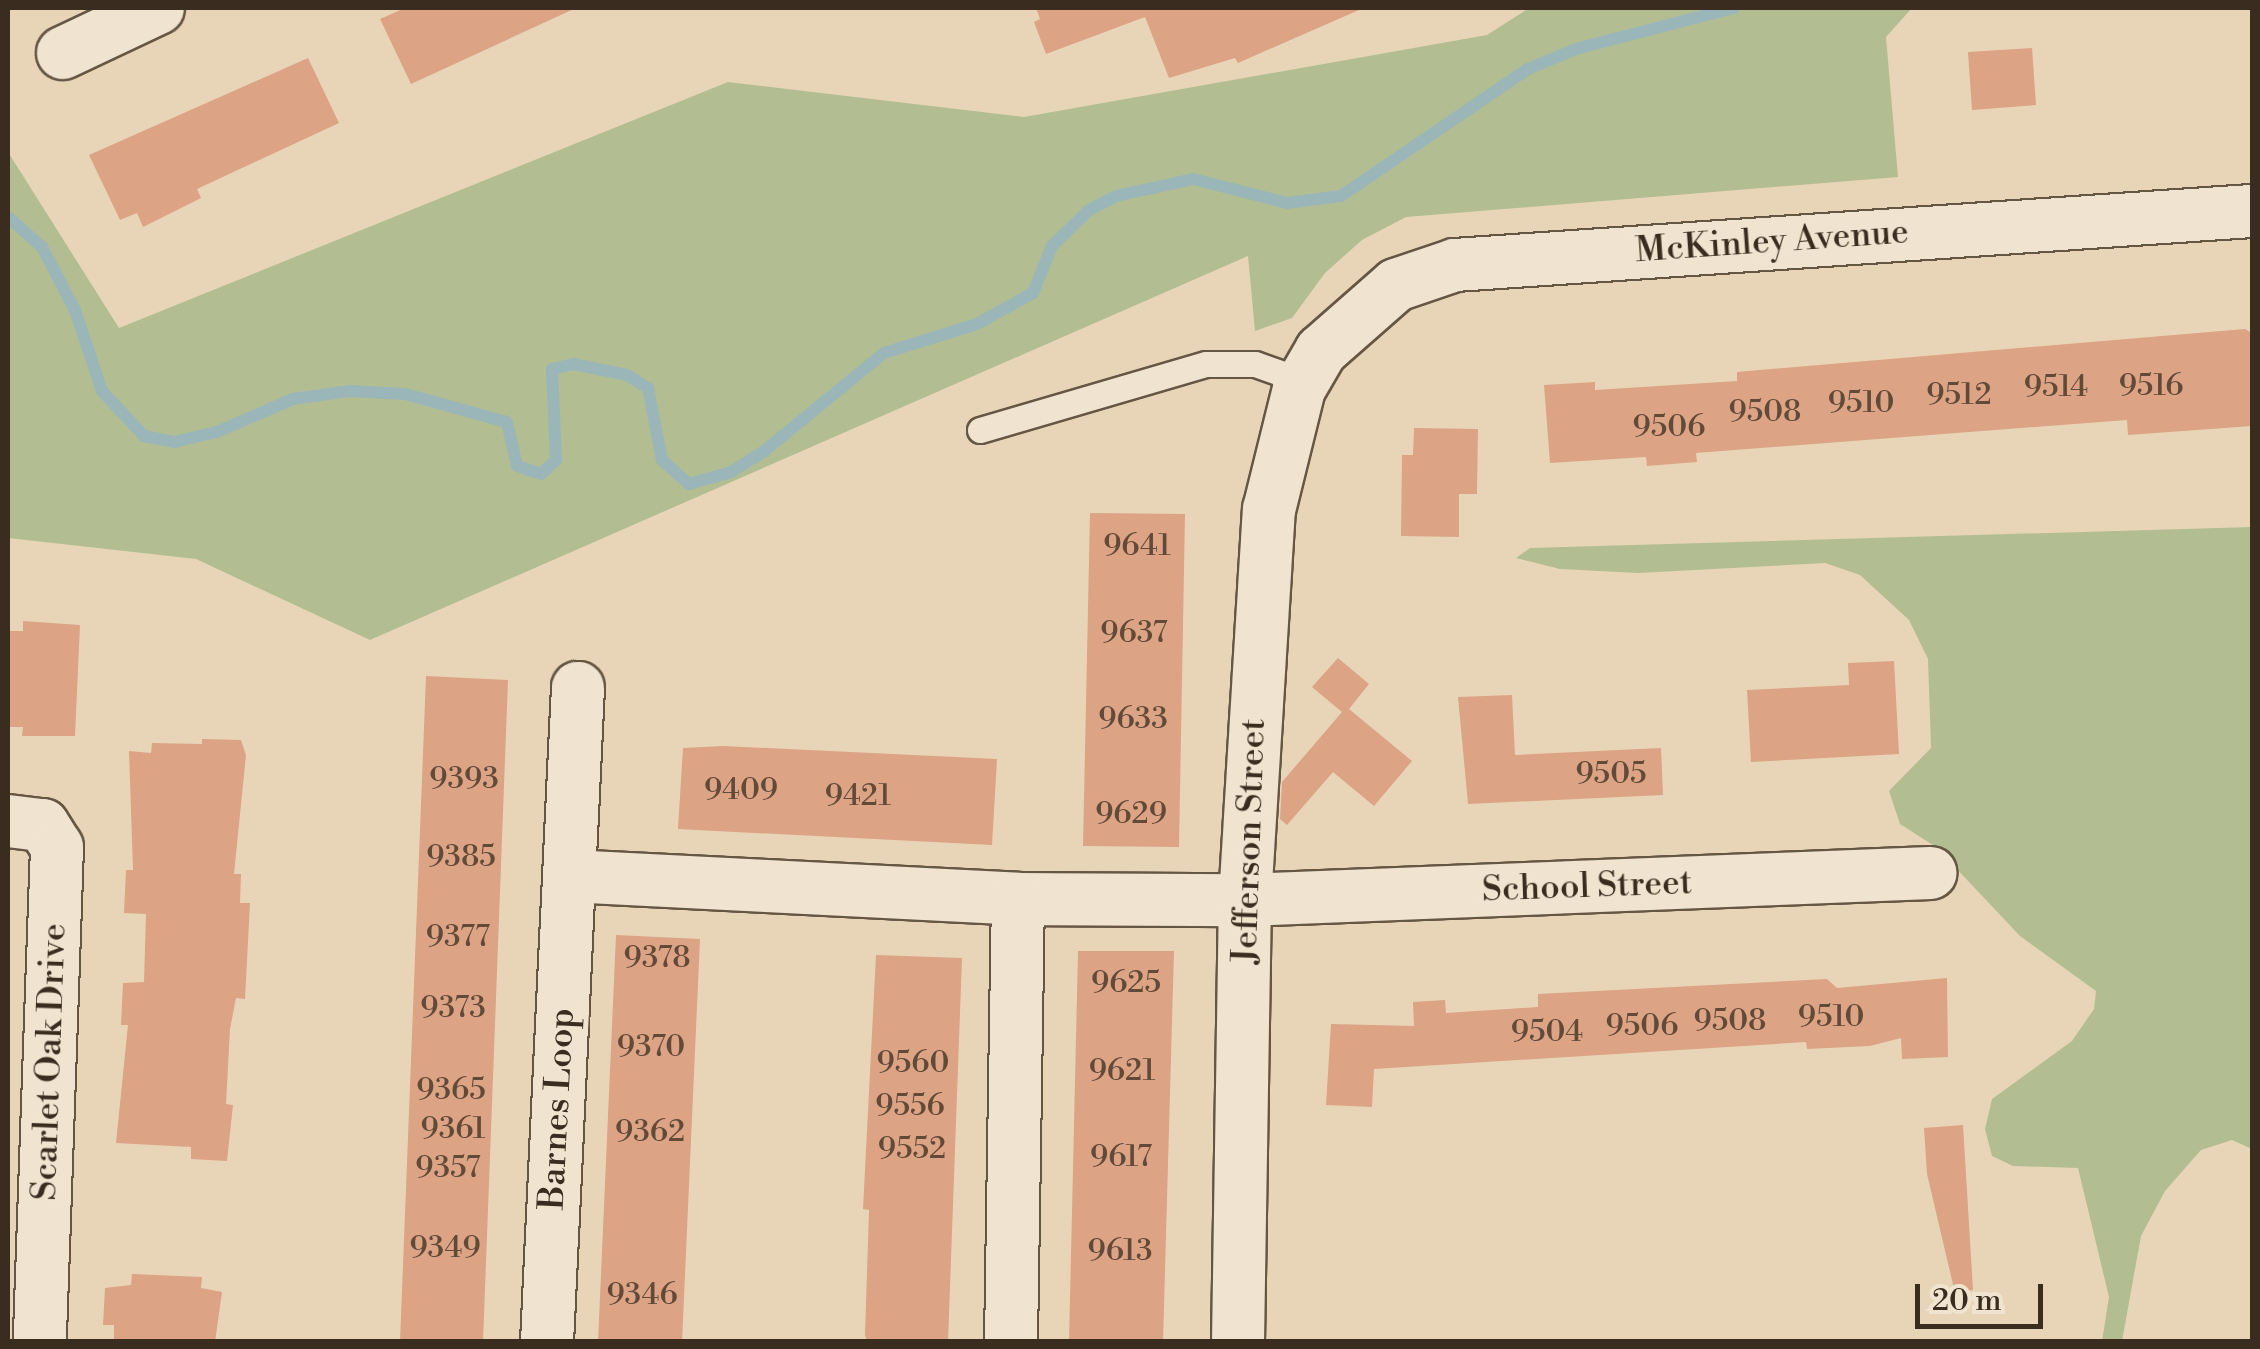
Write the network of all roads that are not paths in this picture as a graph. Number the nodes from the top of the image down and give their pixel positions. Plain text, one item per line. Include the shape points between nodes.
1 (158, 8) edge
2 (64, 52) dead end
3 (2252, 211) edge
4 (1312, 366) junction
5 (980, 430) dead end
6 (578, 688) dead end
7 (8, 822) edge
8 (1930, 873) dead end
9 (569, 876) junction
10 (1018, 899) junction
11 (1245, 900) junction
12 (28, 1122) edge
13 (40, 1342) edge
14 (547, 1342) edge
15 (1011, 1342) edge
16 (1238, 1342) edge

1 - 2 street
3 - 4 street, McKinley Avenue via 1455,265 1396,285
4 - 5 lane via 1206,364
4 - 11 street, Jefferson Street via 1278,452 1269,510
6 - 9 street, Barnes Loop
7 - 12 street, Scarlet Oak Drive via 43,825 58,847
8 - 11 street, School Street
9 - 10 street
9 - 14 street, Barnes Loop
10 - 11 street
10 - 15 street
11 - 16 street, Jefferson Street
12 - 13 street, Scarlet Oak Drive

